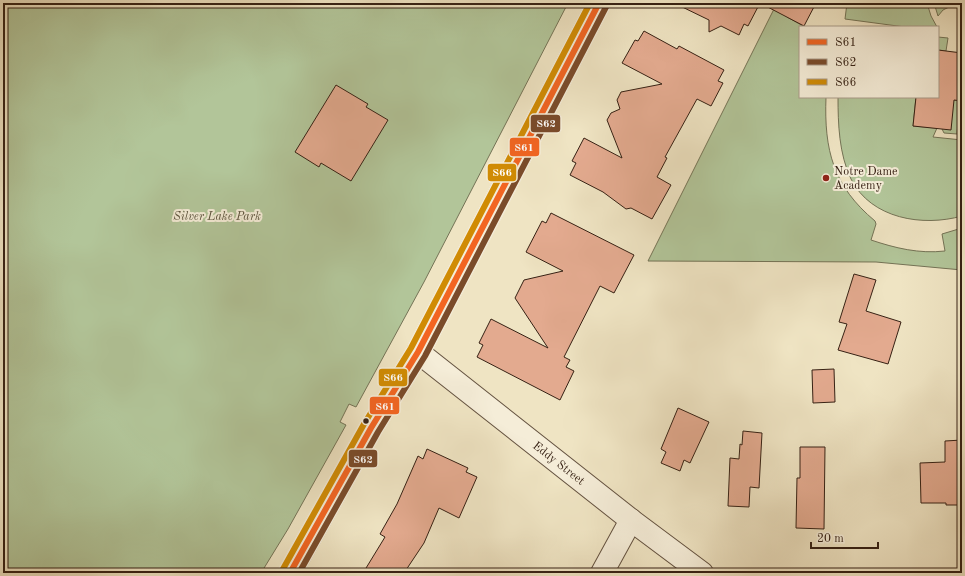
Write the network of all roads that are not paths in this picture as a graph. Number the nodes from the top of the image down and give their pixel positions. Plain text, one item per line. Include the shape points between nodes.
1 (599, 3) edge
2 (418, 352) junction
3 (631, 520) junction
4 (290, 573) edge
5 (602, 573) edge
6 (702, 573) edge

1 - 2 main road
2 - 3 main road, Eddy Street
2 - 4 main road via 370,428
3 - 5 main road
3 - 6 main road, Eddy Street

